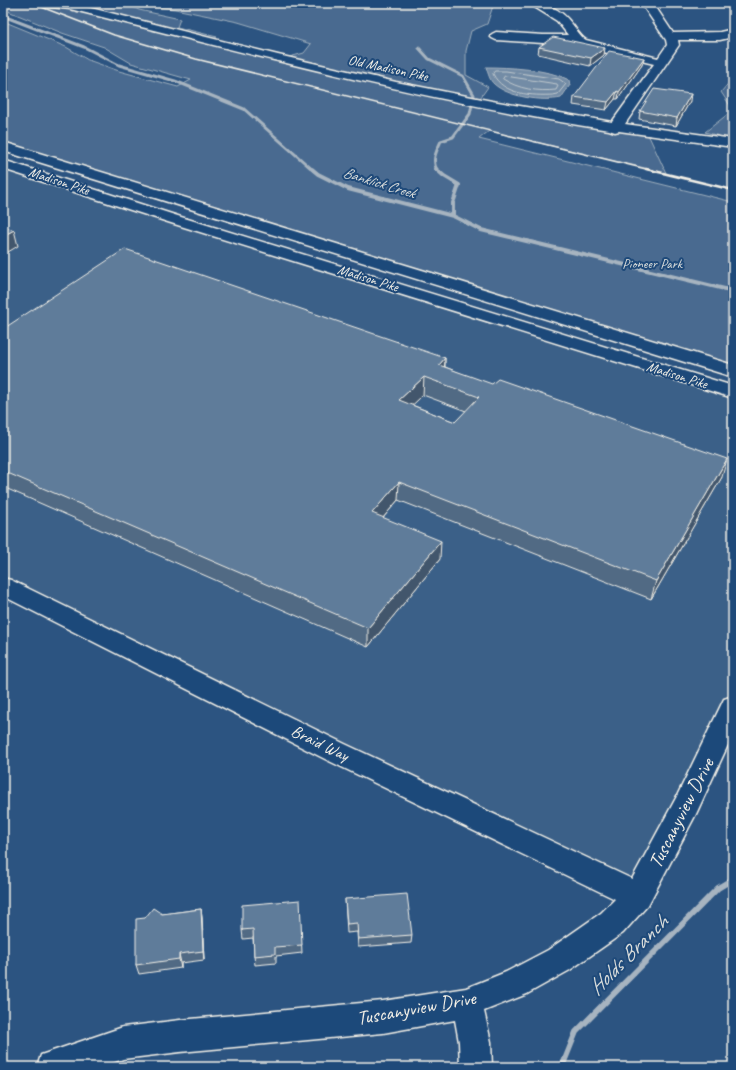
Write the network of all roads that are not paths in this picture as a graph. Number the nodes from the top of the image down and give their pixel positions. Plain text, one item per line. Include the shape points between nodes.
1 (42, 3) edge
2 (534, 3) edge
3 (647, 3) edge
4 (733, 33) edge
5 (496, 36) dead end
6 (670, 37) junction
7 (575, 38) junction
8 (661, 62) junction
9 (615, 128) junction
10 (733, 143) edge
11 (3, 146) edge
12 (3, 164) edge
13 (733, 370) edge
14 (733, 392) edge
15 (3, 586) edge
16 (733, 706) edge
17 (638, 896) junction
18 (466, 1003) junction
19 (52, 1067) edge
20 (476, 1067) edge

1 - 9 street, Old Madison Pike via 70,6 348,75
2 - 7 street via 568,25
3 - 6 street
4 - 6 street via 720,36
5 - 7 street
6 - 8 street via 673,45
7 - 8 street via 596,47
8 - 9 street
9 - 10 street, Old Madison Pike
11 - 13 street, Madison Pike
12 - 14 street, Madison Pike
15 - 17 street, Braid Way via 336,752
16 - 17 street, Tuscanyview Drive via 686,806
17 - 18 street, Tuscanyview Drive via 612,923 559,960
18 - 19 street, Tuscanyview Drive via 382,1017 123,1043
18 - 20 street via 474,1030

